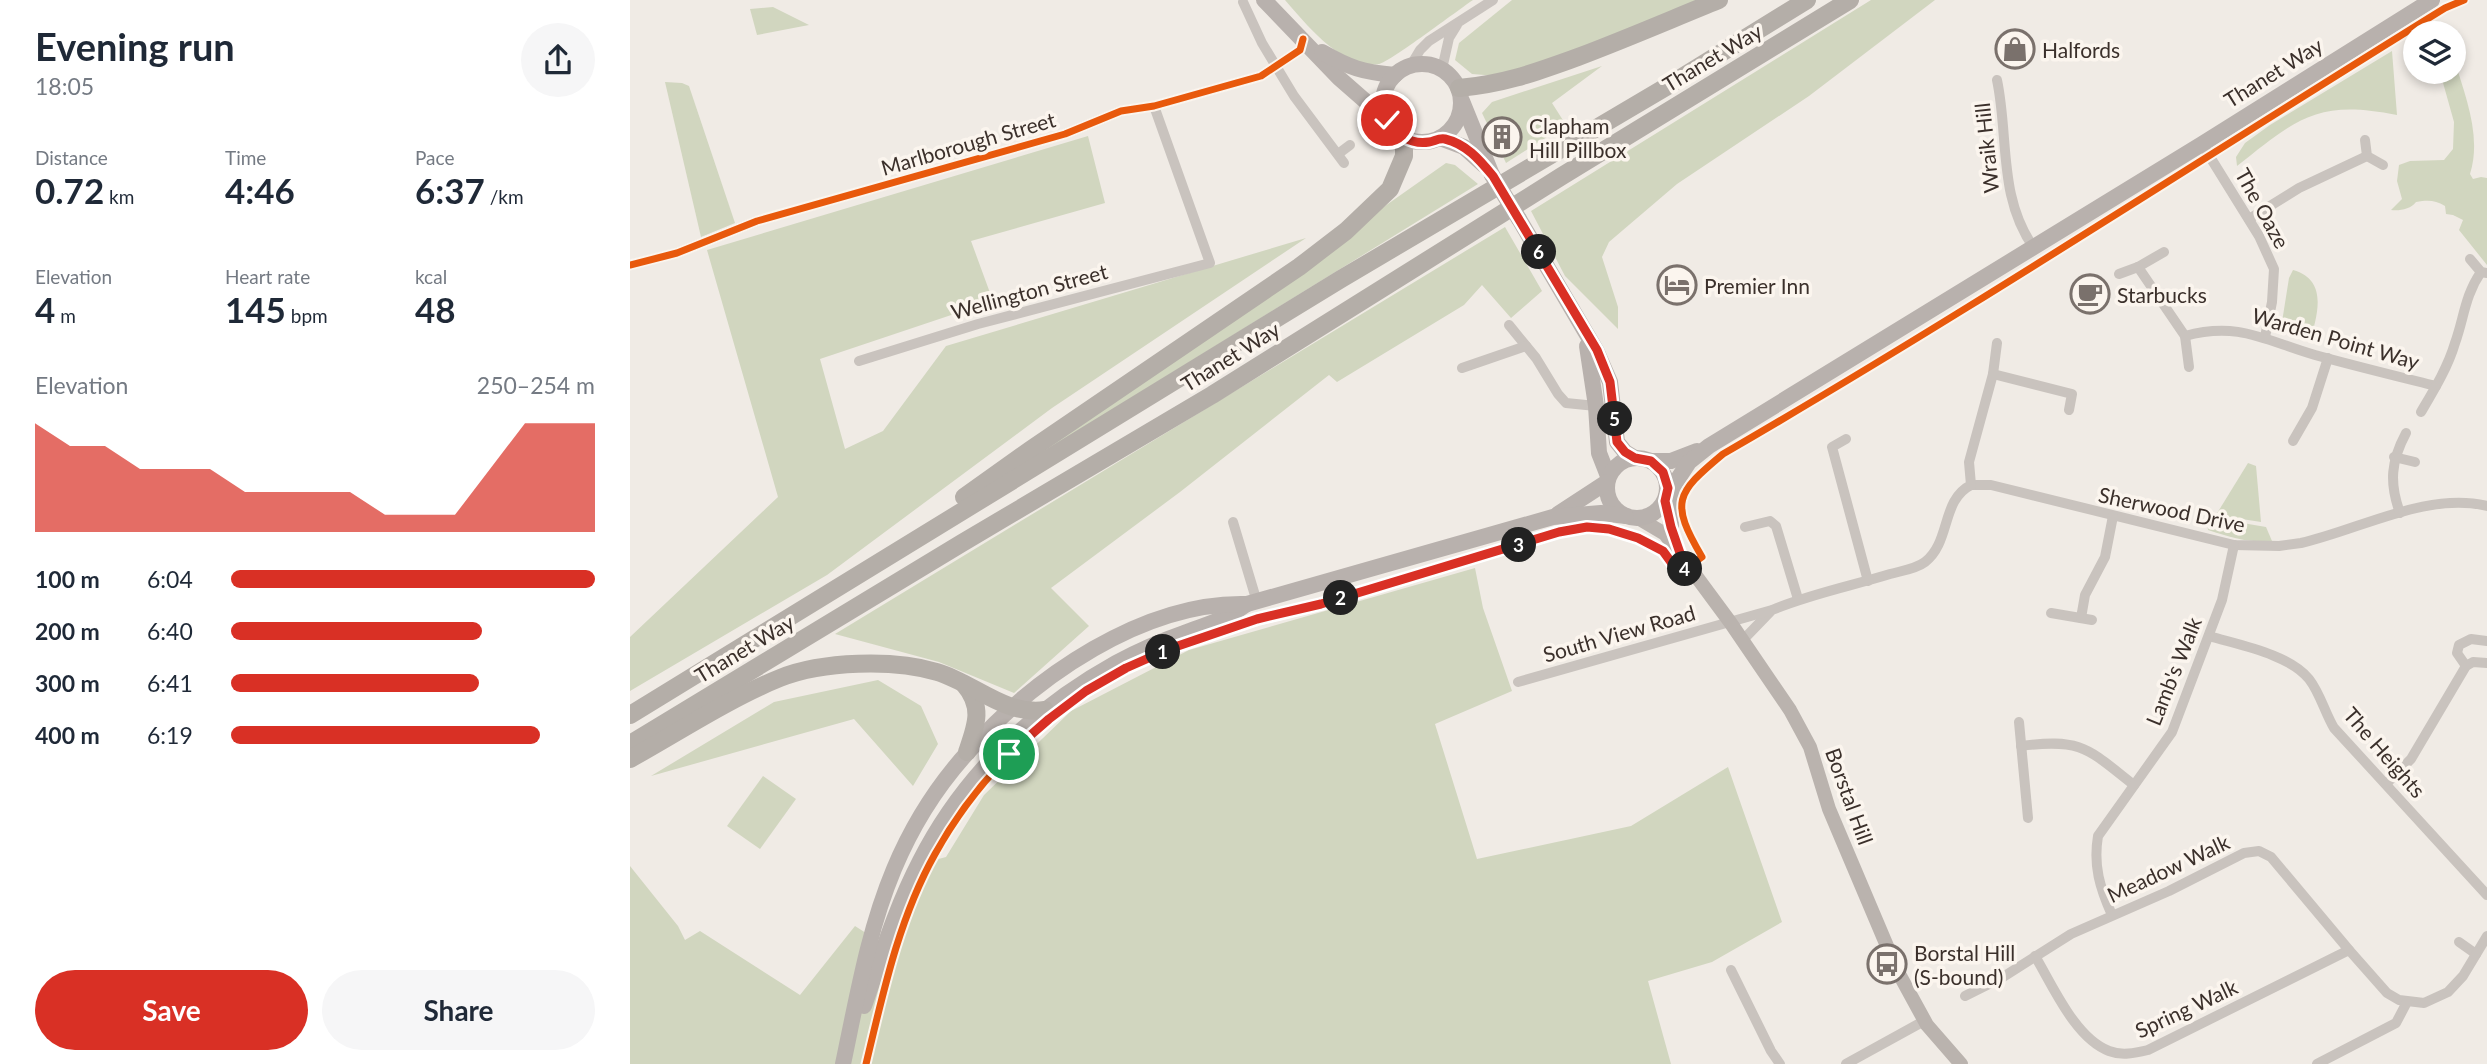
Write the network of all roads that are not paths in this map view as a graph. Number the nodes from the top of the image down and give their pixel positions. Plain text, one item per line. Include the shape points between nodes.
1 (1264, 0) edge
2 (1493, 0) edge
3 (1719, 0) edge
4 (1807, 0) edge
5 (1850, 0) edge
6 (2432, 0) edge
7 (1244, 2) dead end
8 (1459, 22) junction
9 (1306, 43) junction
10 (1411, 65) junction
11 (1277, 67) junction
12 (1442, 69) junction
13 (1395, 75) junction
14 (1997, 80) dead end
15 (1460, 94) junction
16 (1154, 106) junction
17 (1387, 120) junction
18 (1404, 138) junction
19 (1440, 138) junction
20 (2365, 140) dead end
21 (2202, 144) junction
22 (1350, 145) dead end
23 (2367, 156) junction
24 (2383, 165) dead end
25 (1493, 176) junction
26 (2249, 219) junction
27 (2034, 248) junction
28 (2164, 252) dead end
29 (2470, 259) dead end
30 (630, 265) edge
31 (2138, 267) junction
32 (2484, 273) edge
33 (2119, 274) dead end
34 (1508, 325) dead end
35 (1583, 330) junction
36 (2185, 336) junction
37 (2265, 337) junction
38 (1997, 344) dead end
39 (1527, 346) junction
40 (2328, 358) junction
41 (859, 361) dead end
42 (2189, 367) dead end
43 (1462, 368) dead end
44 (1993, 374) junction
45 (2436, 386) junction
46 (1596, 406) junction
47 (2069, 410) dead end
48 (2421, 412) dead end
49 (2406, 433) dead end
50 (1846, 439) dead end
51 (2293, 442) dead end
52 (1709, 446) junction
53 (2394, 457) junction
54 (1643, 459) junction
55 (2415, 462) dead end
56 (1683, 469) junction
57 (1608, 479) junction
58 (1971, 485) junction
59 (1665, 499) junction
60 (2487, 506) edge
61 (2400, 513) junction
62 (2113, 516) junction
63 (1553, 517) junction
64 (1632, 517) junction
65 (1233, 522) dead end
66 (1671, 527) junction
67 (1745, 527) dead end
68 (2234, 545) junction
69 (1680, 553) junction
70 (856, 575) junction
71 (1868, 581) junction
72 (1798, 599) junction
73 (1252, 603) junction
74 (1772, 610) junction
75 (2051, 613) dead end
76 (1730, 622) junction
77 (2209, 636) junction
78 (1742, 641) junction
79 (2487, 641) edge
80 (2487, 663) edge
81 (2466, 666) junction
82 (962, 681) junction
83 (1518, 682) dead end
84 (1012, 708) junction
85 (1045, 710) junction
86 (630, 715) edge
87 (2019, 722) dead end
88 (630, 744) edge
89 (2021, 746) junction
90 (967, 752) junction
91 (630, 759) edge
92 (2386, 784) junction
93 (2134, 785) junction
94 (2028, 818) dead end
95 (2487, 895) edge
96 (2112, 915) junction
97 (2487, 936) edge
98 (2459, 942) dead end
99 (2348, 950) junction
100 (2476, 954) junction
101 (2035, 956) junction
102 (1731, 970) dead end
103 (1965, 996) dead end
104 (2407, 1002) junction
105 (1924, 1021) junction
106 (1780, 1064) edge
107 (1846, 1064) edge
108 (1961, 1064) edge
109 (2317, 1064) edge

1 - 9 main road
2 - 8 street
3 - 15 highway via 1517,79
4 - 70 highway, Thanet Way
5 - 88 highway, Thanet Way via 1212,395
6 - 21 main road, Thanet Way
7 - 11 street
8 - 10 street via 1429,41
8 - 12 street
9 - 11 street, Marlborough Street
9 - 13 main road via 1356,70
9 - 17 main road
10 - 12 main road
10 - 13 main road
11 - 16 street, Marlborough Street via 1261,76
11 - 22 street via 1341,158
12 - 15 main road
13 - 17 main road via 1384,96
14 - 27 street, Wraik Hill via 2011,202
15 - 19 main road via 1457,121
15 - 25 main road
16 - 30 street, Marlborough Street via 1121,111 1065,134 757,221 677,253
16 - 41 street, Wellington Street via 1210,263 978,324
17 - 18 main road
18 - 19 main road via 1429,142
18 - 70 highway via 1404,156 1390,189 1326,247
19 - 25 main road via 1464,147
20 - 23 street
21 - 26 street, The Oaze
21 - 27 main road, Thanet Way
23 - 24 street
23 - 26 street via 2299,188
25 - 35 main road, bridge
26 - 37 street, The Oaze via 2274,269
27 - 52 main road, Thanet Way
28 - 31 street
29 - 32 street
31 - 33 street
31 - 36 street
32 - 45 street via 2470,287 2455,345
34 - 39 street
35 - 46 main road
35 - 54 main road via 1610,382 1617,442 1625,452
36 - 37 street, Warden Point Way via 2238,330
36 - 42 street
37 - 40 street, Warden Point Way
38 - 44 street
39 - 43 street
39 - 46 street via 1566,402
40 - 45 street, Warden Point Way
40 - 51 street via 2312,408
44 - 47 street via 2072,394
44 - 58 street via 1969,462
45 - 48 street
46 - 57 main road via 1599,453
49 - 53 street
50 - 71 street via 1832,447
52 - 54 main road, Thanet Way via 1679,459
52 - 56 main road, Thanet Way
53 - 55 street
53 - 61 street via 2392,488
54 - 57 main road via 1617,465
54 - 59 main road via 1663,472
56 - 59 main road, Thanet Way
56 - 66 main road via 1671,500
57 - 63 main road
57 - 64 main road via 1609,499 1619,512
58 - 62 street, Sherwood Drive via 1991,485
58 - 71 street, South View Road via 1956,496 1937,547 1925,562
59 - 64 main road via 1651,515
59 - 66 main road, Borstal Hill
60 - 61 street, Sherwood Drive via 2455,502
61 - 68 street, Sherwood Drive via 2301,543
62 - 68 street, Sherwood Drive
62 - 75 street via 2105,557 2085,594 2086,619
63 - 64 main road via 1601,513
63 - 73 main road
64 - 69 main road, Borstal Hill via 1665,534
65 - 73 street
66 - 69 main road, Borstal Hill
67 - 72 street via 1770,521 1776,526
68 - 77 street, Lamb's Walk
69 - 76 main road, Borstal Hill
70 - 86 highway, Thanet Way
71 - 72 street, South View Road
72 - 74 street, South View Road
73 - 84 main road via 1183,611 1143,626 1077,659
73 - 85 main road via 1228,618 1155,643 1120,661
74 - 76 street, South View Road
74 - 78 street
76 - 78 main road, Borstal Hill
76 - 83 street, South View Road
77 - 92 street, The Heights via 2302,671 2334,728
77 - 93 street, Lamb's Walk via 2172,732
78 - 105 main road, Borstal Hill via 1810,747 1829,809 1898,972
79 - 81 street via 2471,639 2459,645 2456,653
80 - 81 street
81 - 92 street via 2412,759
82 - 84 highway
82 - 90 highway via 974,697 978,715
82 - 91 highway via 912,666 872,663 781,677
84 - 85 highway
84 - 90 main road
85 - 90 main road via 983,767 930,841 897,912 843,1064 884,893 920,816
87 - 89 street
89 - 93 street via 2058,743 2083,748
89 - 94 street
92 - 95 street, The Heights
93 - 96 street, Lamb's Walk via 2098,836 2097,876
96 - 99 street, Meadow Walk via 2244,853 2259,851 2271,857
96 - 101 street, Meadow Walk
97 - 100 street
98 - 100 street
99 - 101 street, Spring Walk via 2134,1054 2110,1051 2085,1034
99 - 104 street, Meadow Walk via 2387,993
100 - 104 street via 2448,992 2424,1003
101 - 103 street, Meadow Walk via 1978,983
102 - 106 street
104 - 109 street via 2391,1027
105 - 107 street
105 - 108 main road, Borstal Hill

